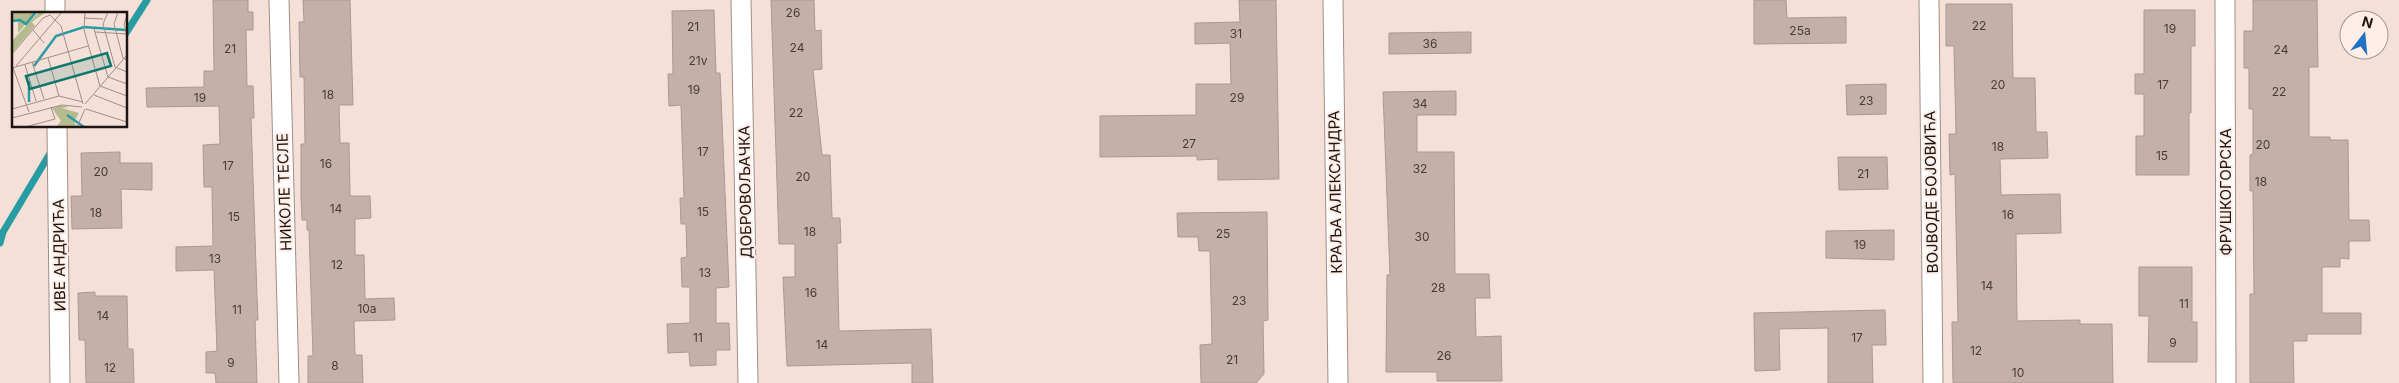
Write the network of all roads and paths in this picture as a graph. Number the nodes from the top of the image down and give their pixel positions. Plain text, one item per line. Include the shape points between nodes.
1 (279, 0) edge
2 (741, 0) edge
3 (1333, 0) edge
4 (1929, 0) edge
5 (2225, 0) edge
6 (57, 128) edge
7 (60, 383) edge
8 (289, 383) edge
9 (748, 383) edge
10 (1338, 383) edge
11 (1933, 383) edge
12 (2226, 383) edge

1 - 8 street, НИКОЛЕ ТЕСЛЕ
2 - 9 street, ДОБРОВОЉАЧКА
3 - 10 street, КРАЉА АЛЕКСАНДРА
4 - 11 street, ВОЈВОДЕ БОЈОВИЋА
5 - 12 street, ФРУШКОГОРСКА
6 - 7 street, ИВЕ АНДРИЋА

